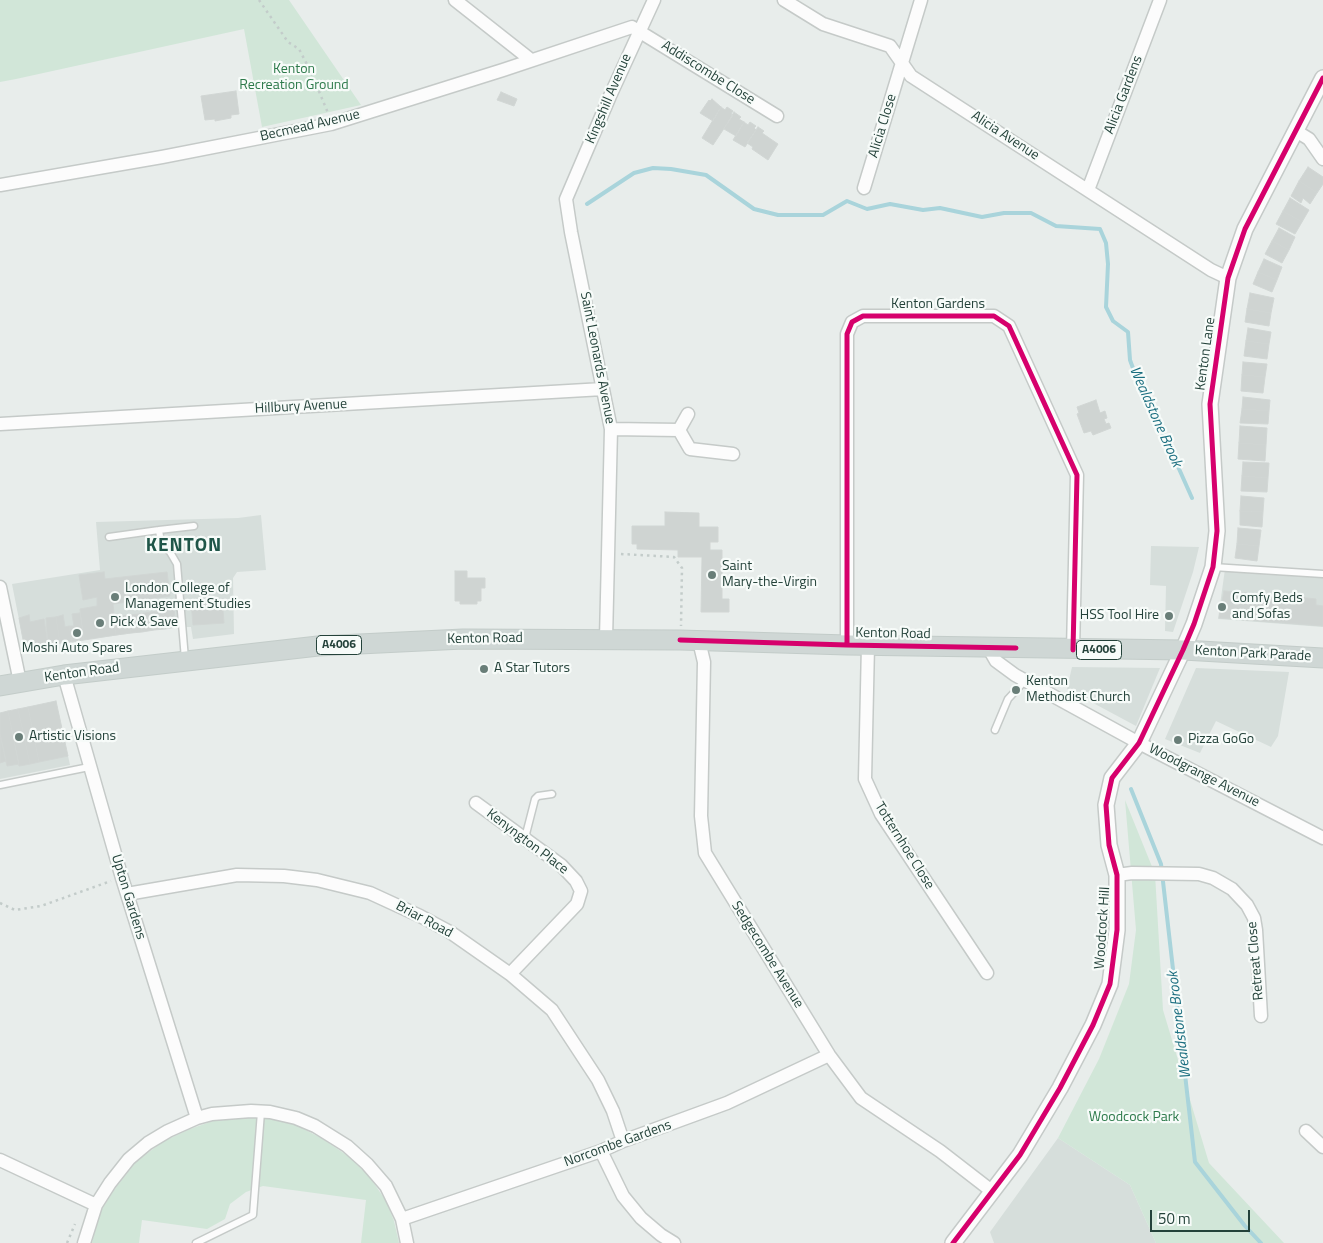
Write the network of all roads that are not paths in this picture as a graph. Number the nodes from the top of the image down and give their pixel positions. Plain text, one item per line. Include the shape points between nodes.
1 (455, 0) edge
2 (654, 0) edge
3 (784, 0) edge
4 (921, 0) edge
5 (1160, 0) edge
6 (639, 30) junction
7 (531, 60) junction
8 (902, 63) junction
9 (1323, 78) edge
10 (777, 116) dead end
11 (1296, 131) junction
12 (1323, 159) edge
13 (0, 185) edge
14 (864, 188) dead end
15 (1088, 190) junction
16 (566, 199) joint
17 (1228, 278) junction
18 (603, 389) junction
19 (688, 414) dead end
20 (0, 424) edge
21 (611, 429) junction
22 (679, 430) junction
23 (733, 454) dead end
24 (194, 526) dead end
25 (159, 530) junction
26 (109, 537) dead end
27 (1213, 567) junction
28 (1323, 574) edge
29 (0, 587) edge
30 (606, 639) junction
31 (700, 641) junction
32 (847, 645) junction
33 (868, 645) junction
34 (988, 647) junction
35 (1073, 650) junction
36 (1183, 650) junction
37 (1323, 658) edge
38 (185, 660) junction
39 (64, 675) junction
40 (1024, 680) junction
41 (20, 682) junction
42 (0, 686) edge
43 (995, 730) dead end
44 (1139, 743) junction
45 (89, 767) junction
46 (0, 785) edge
47 (552, 794) dead end
48 (476, 803) dead end
49 (526, 838) junction
50 (1323, 838) edge
51 (1117, 875) junction
52 (127, 894) junction
53 (987, 973) dead end
54 (510, 974) junction
55 (1261, 1016) dead end
56 (829, 1054) junction
57 (261, 1112) junction
58 (197, 1118) junction
59 (1306, 1130) dead end
60 (623, 1142) junction
61 (1323, 1147) edge
62 (601, 1151) junction
63 (0, 1160) edge
64 (993, 1192) junction
65 (96, 1205) junction
66 (402, 1219) junction
67 (84, 1243) edge
68 (196, 1243) edge
69 (407, 1243) edge
70 (674, 1243) edge
71 (953, 1243) edge

1 - 7 street
2 - 6 street, Kingshill Avenue
3 - 8 street, Alicia Avenue via 823,24 890,46
4 - 8 street, Alicia Close
5 - 15 street, Alicia Gardens
6 - 7 street, Becmead Avenue via 632,27
6 - 10 street, Addiscombe Close
6 - 16 street, Kingshill Avenue
7 - 13 street, Becmead Avenue via 331,124
8 - 14 street, Alicia Close
8 - 15 street, Alicia Avenue via 911,76
9 - 11 street, Kenton Lane
11 - 12 street via 1309,139
11 - 17 street, Kenton Lane via 1246,229
15 - 17 street, Alicia Avenue via 1210,270
16 - 18 street, Saint Leonards Avenue
17 - 27 street, Kenton Lane via 1210,404 1217,531
18 - 20 street, Hillbury Avenue
18 - 21 street, Saint Leonards Avenue
19 - 22 street
21 - 22 street
21 - 30 street, Saint Leonards Avenue
22 - 23 street via 690,449
24 - 25 lane
25 - 26 lane
25 - 38 lane via 161,543 177,564
27 - 28 lane
27 - 36 street, Kenton Lane
29 - 41 street
30 - 31 main road, Kenton Road / A4006
30 - 38 main road, Kenton Road / A4006 via 463,639 337,645
31 - 32 main road, Kenton Road / A4006
31 - 56 street, Sedgecombe Avenue via 704,662 701,816 705,853
32 - 33 main road, Kenton Road / A4006
32 - 35 street, Kenton Gardens via 846,334 852,322 863,316 994,316 1010,326 1077,475
33 - 34 main road, Kenton Road / A4006
33 - 53 street, Totternhoe Close via 866,779 882,814
34 - 35 main road, Kenton Road / A4006
34 - 40 street, Woodgrange Avenue via 996,661
35 - 36 main road, Kenton Road / A4006
36 - 37 main road, Kenton Park Parade / A4006
36 - 44 street, Woodcock Hill
38 - 39 main road, Kenton Road / A4006
39 - 41 main road, Kenton Road / A4006
39 - 45 street, Upton Gardens
40 - 43 lane via 1008,698
40 - 44 street, Woodgrange Avenue
41 - 42 main road, Kenton Road / A4006
44 - 50 street, Woodgrange Avenue
44 - 51 street, Woodcock Hill via 1112,778 1106,805 1109,845
45 - 46 lane
45 - 52 street, Upton Gardens
47 - 49 lane via 538,796 534,802
48 - 49 street, Kenyngton Place
49 - 54 street, Kenyngton Place via 561,865 582,891 577,904
51 - 55 street, Retreat Close via 1199,874 1232,889 1254,918
51 - 64 street, Woodcock Hill via 1116,939 1110,984 1052,1101 1020,1155
52 - 54 street, Briar Road via 237,874 317,880 370,893 420,916 450,932
52 - 58 street, Upton Gardens
54 - 60 street, Briar Road via 552,1010 577,1047 598,1080
56 - 60 street, Norcombe Gardens via 727,1103
56 - 64 street, Sedgecombe Avenue via 861,1098 940,1151
57 - 58 street via 233,1112
57 - 66 street via 296,1118 348,1146 386,1186
57 - 68 lane via 252,1215
58 - 65 street via 148,1143 128,1160
59 - 61 street
60 - 62 street, Norcombe Gardens
62 - 66 street, Norcombe Gardens
62 - 70 street via 623,1196 641,1218
63 - 65 street
64 - 71 street, Woodcock Hill
65 - 67 street
66 - 69 street

